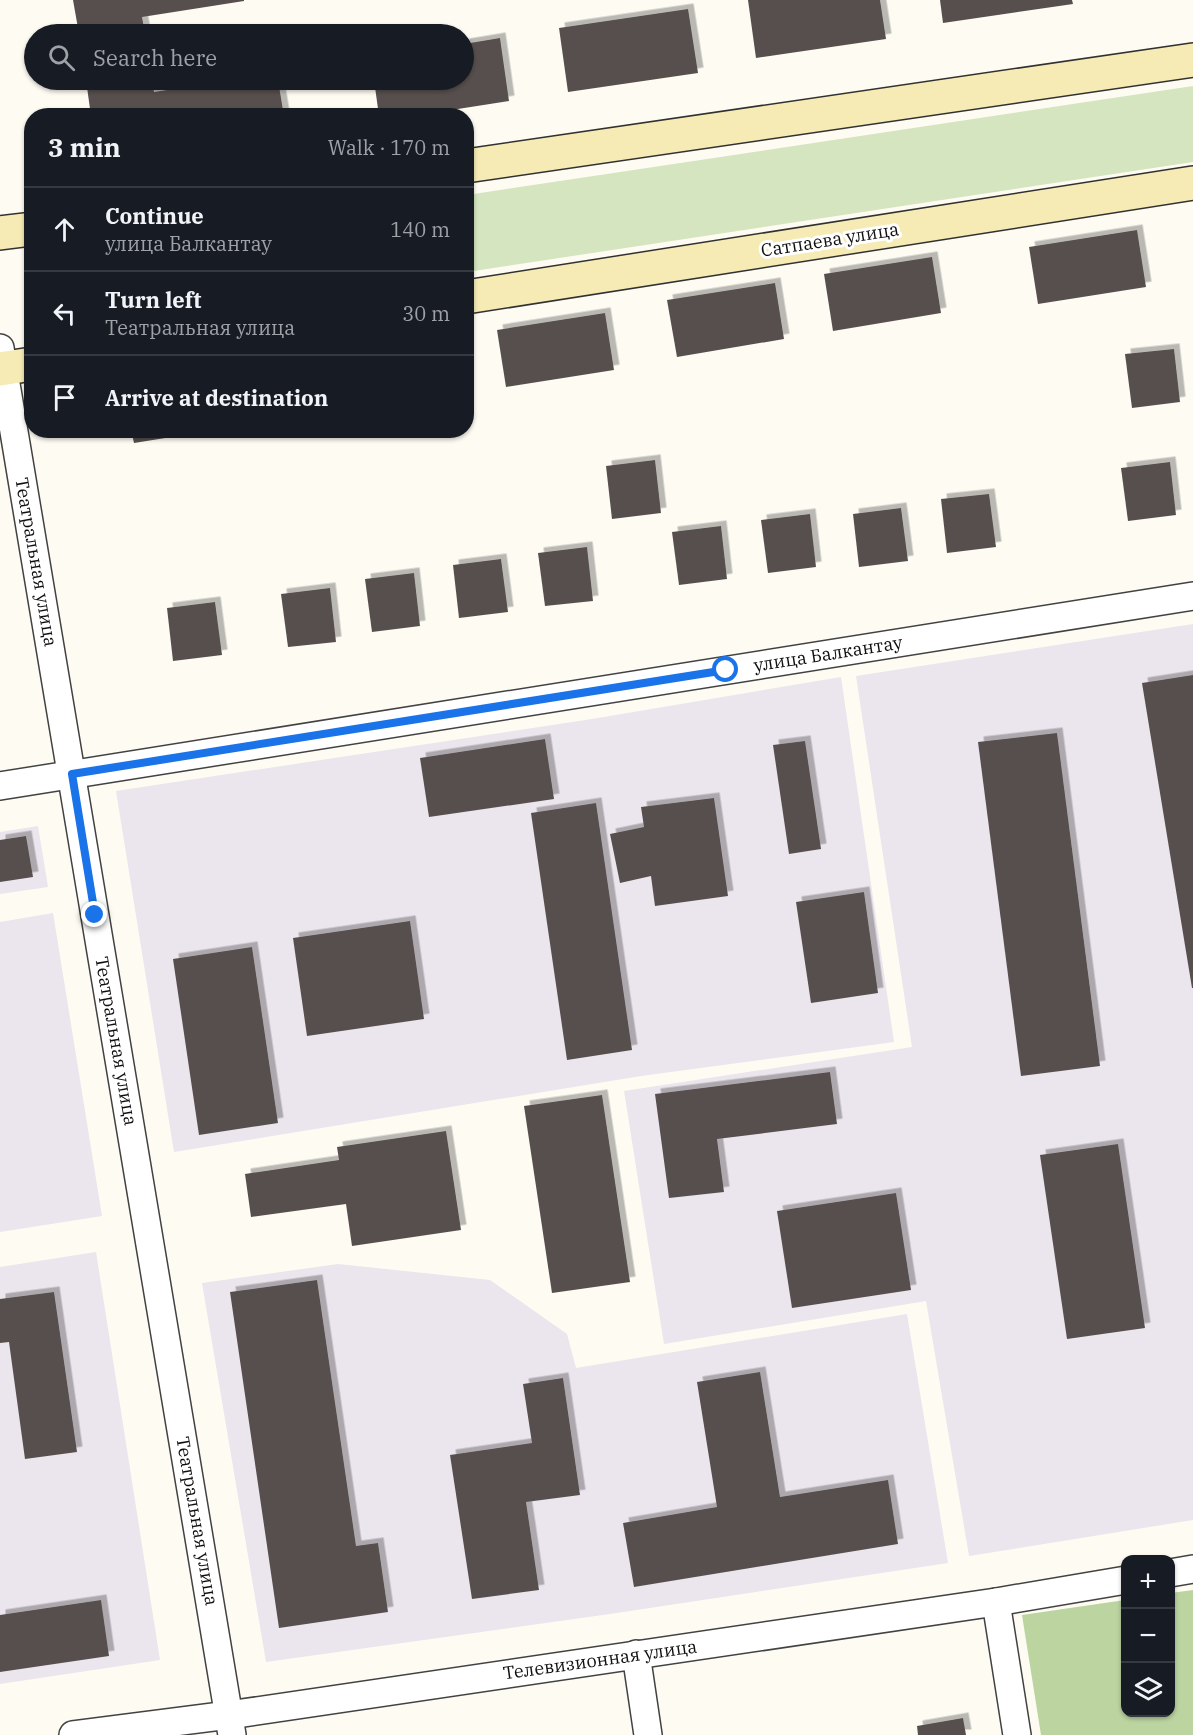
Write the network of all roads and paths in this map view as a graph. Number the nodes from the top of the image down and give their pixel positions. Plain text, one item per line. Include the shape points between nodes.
1 (1193, 60) edge
2 (474, 165) edge
3 (1193, 183) edge
4 (24, 230) edge
5 (0, 233) edge
6 (474, 296) edge
7 (9, 362) edge
8 (1193, 596) edge
9 (72, 774) junction
10 (0, 786) edge
11 (1193, 1569) edge
12 (1175, 1572) edge
13 (1121, 1581) edge
14 (996, 1602) junction
15 (636, 1654) junction
16 (230, 1725) edge
17 (74, 1735) edge
18 (648, 1735) edge
19 (1017, 1735) edge

1 - 2 main road
3 - 6 main road, Сатпаева улица
4 - 5 main road
7 - 9 street, Театральная улица
8 - 9 street, улица Балкантау
9 - 10 street, улица Балкантау
9 - 16 street, Театральная улица
11 - 12 street
13 - 14 street, Телевизионная улица
14 - 15 street, Телевизионная улица
14 - 19 street
15 - 16 street, Телевизионная улица
15 - 18 street
16 - 17 street, Телевизионная улица

